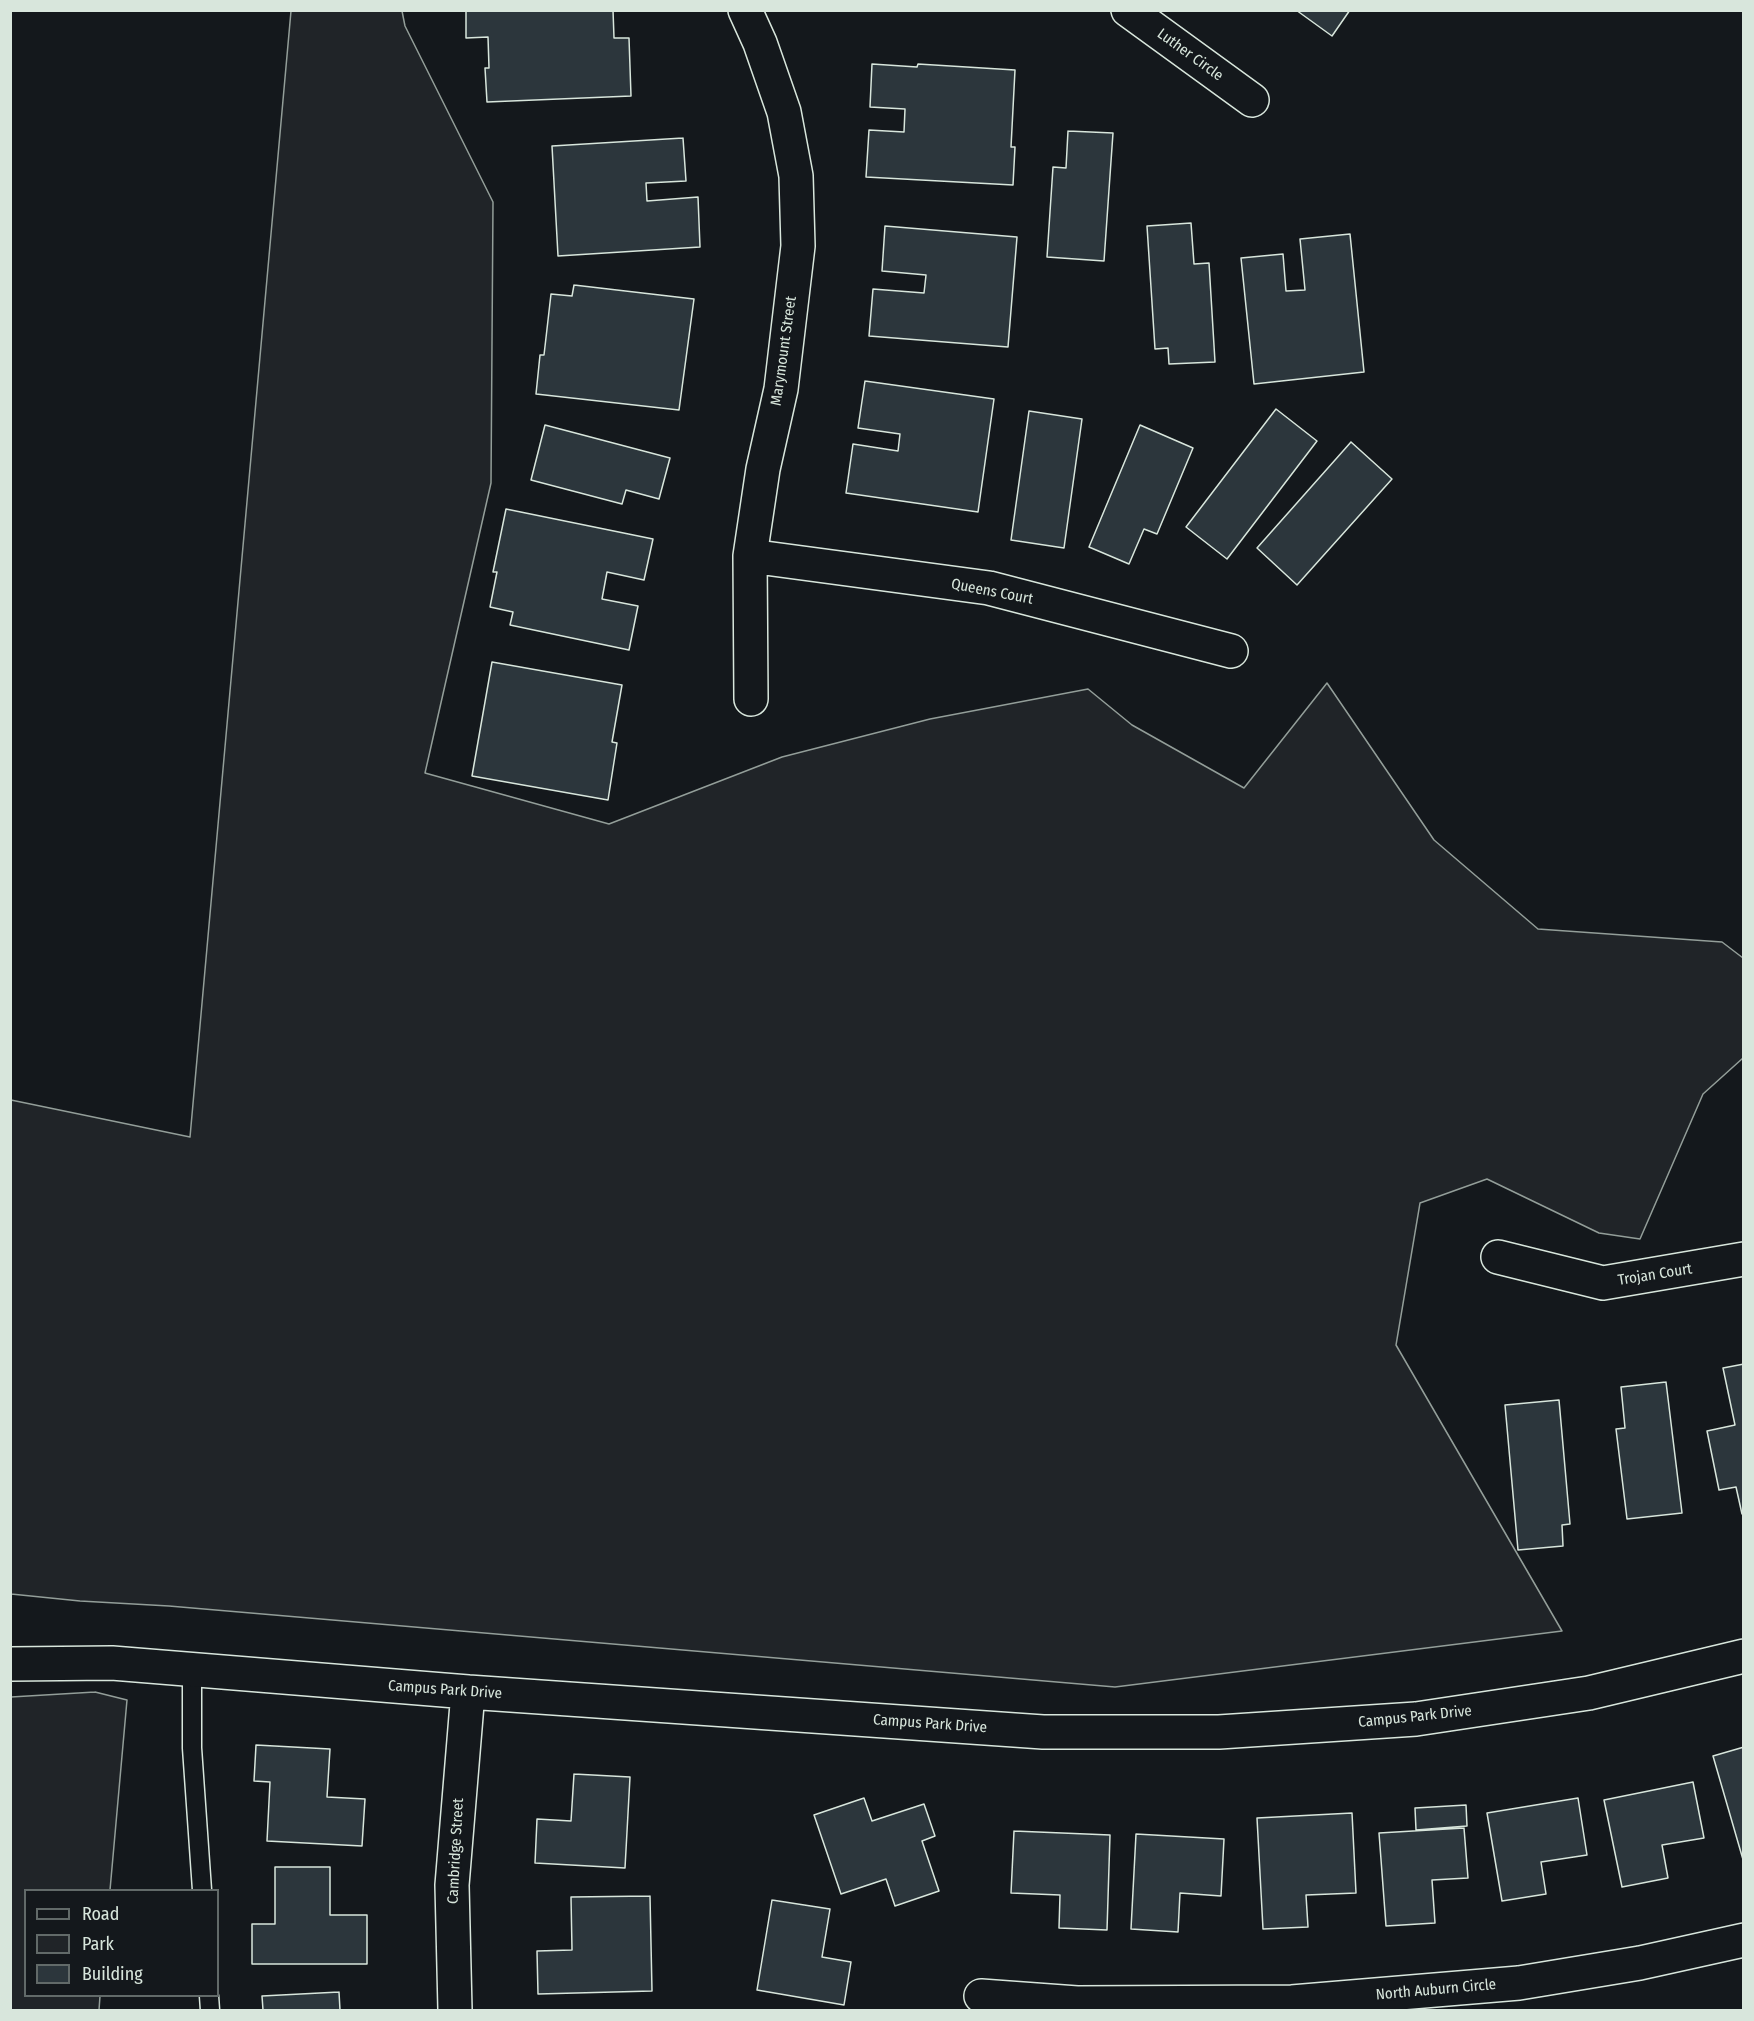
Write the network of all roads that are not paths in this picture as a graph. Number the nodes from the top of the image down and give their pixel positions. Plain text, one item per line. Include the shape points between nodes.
1 (745, 10) edge
2 (1128, 10) edge
3 (1252, 100) dead end
4 (750, 556) junction
5 (1231, 651) dead end
6 (751, 699) dead end
7 (1498, 1257) dead end
8 (1743, 1259) edge
9 (1743, 1656) edge
10 (10, 1664) edge
11 (192, 1670) junction
12 (468, 1692) junction
13 (202, 1889) edge
14 (1743, 1940) edge
15 (981, 1996) dead end
16 (455, 2010) edge

1 - 4 street, Marymount Street via 784,112 796,176 798,246 781,389 763,469
2 - 3 street, Luther Circle
4 - 5 street, Queens Court via 988,588
4 - 6 street, Marymount Street
7 - 8 street, Trojan Court via 1603,1284
9 - 12 street, Campus Park Drive via 1589,1693 1416,1719 1219,1732 1043,1732
10 - 11 street, Campus Park Drive via 112,1663
11 - 12 street, Campus Park Drive
11 - 13 lane via 192,1748
12 - 16 street, Cambridge Street via 452,1885
14 - 15 street, North Auburn Circle via 1640,1963 1519,1983 1292,2002 1077,2003

